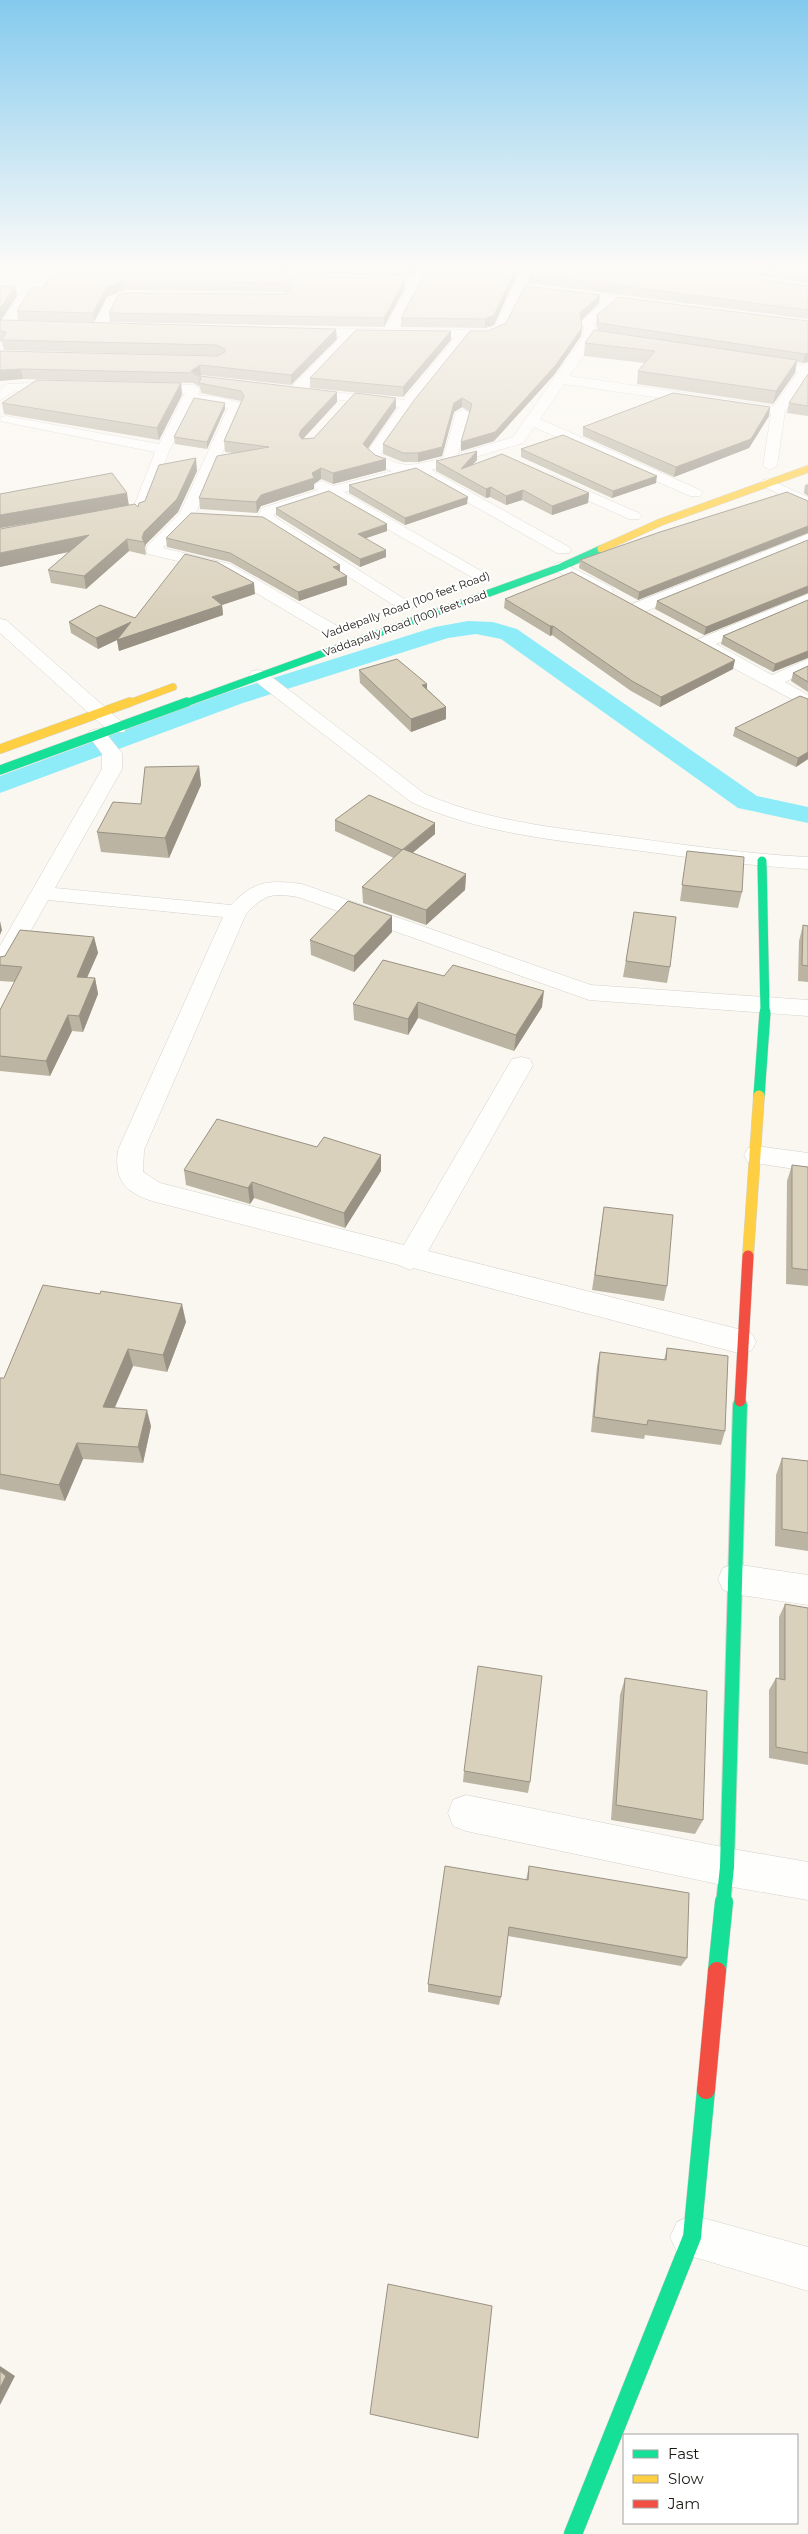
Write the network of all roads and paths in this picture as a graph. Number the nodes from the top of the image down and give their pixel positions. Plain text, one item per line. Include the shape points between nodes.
1 (299, 384) edge
2 (424, 384) edge
3 (556, 384) edge
4 (596, 384) edge
5 (796, 384) edge
6 (82, 386) edge
7 (132, 388) edge
8 (194, 390) junction
9 (0, 396) edge
10 (351, 398) junction
11 (408, 404) junction
12 (339, 411) edge
13 (778, 411) junction
14 (462, 413) dead end
15 (6, 420) edge
16 (532, 420) junction
17 (163, 448) junction
18 (489, 450) junction
19 (507, 458) edge
20 (785, 460) dead end
21 (449, 461) junction
22 (765, 467) joint
23 (808, 469) edge
24 (414, 470) junction
25 (544, 475) edge
26 (307, 478) edge
27 (768, 483) junction
28 (331, 491) junction
29 (700, 491) joint
30 (677, 499) dead end
31 (808, 503) edge
32 (638, 514) joint
33 (187, 515) junction
34 (205, 516) edge
35 (93, 518) edge
36 (250, 519) edge
37 (268, 520) junction
38 (616, 524) dead end
39 (808, 539) edge
40 (567, 548) joint
41 (545, 556) dead end
42 (561, 568) junction
43 (480, 579) dead end
44 (808, 598) edge
45 (410, 604) joint
46 (638, 608) junction
47 (388, 612) dead end
48 (654, 617) edge
49 (0, 624) edge
50 (338, 629) joint
51 (686, 635) edge
52 (315, 637) dead end
53 (702, 644) junction
54 (808, 664) edge
55 (261, 678) junction
56 (773, 681) junction
57 (185, 683) dead end
58 (808, 702) edge
59 (101, 712) junction
60 (117, 728) junction
61 (104, 743) junction
62 (0, 749) edge
63 (0, 770) edge
64 (762, 861) junction
65 (808, 863) edge
66 (42, 893) junction
67 (236, 912) junction
68 (0, 966) edge
69 (766, 1004) junction
70 (808, 1008) edge
71 (521, 1065) dead end
72 (757, 1156) junction
73 (808, 1162) edge
74 (410, 1259) junction
75 (742, 1342) junction
76 (734, 1579) junction
77 (808, 1590) edge
78 (466, 1813) dead end
79 (727, 1867) junction
80 (808, 1881) edge
81 (692, 2237) junction
82 (808, 2269) edge
83 (573, 2534) edge

1 - 10 street via 292,391
2 - 11 street
3 - 16 street
4 - 13 street
5 - 13 street
6 - 9 street via 23,385 12,387
7 - 8 street
8 - 17 street
8 - 33 street via 236,406
10 - 11 street
10 - 12 street
11 - 24 street via 372,455 381,462
13 - 22 street
14 - 21 street
15 - 17 street
16 - 18 street via 518,440
16 - 29 street
17 - 35 street via 140,510
18 - 19 street
18 - 21 street
20 - 22 main road
21 - 24 street
23 - 27 main road, Vaddapally Road (100) feet road
24 - 28 street
24 - 40 street
25 - 32 street
26 - 28 street
27 - 31 street
27 - 42 main road, Vaddapally Road (100) feet road via 661,522
28 - 37 street via 273,508 267,511
28 - 43 street
29 - 30 main road
32 - 38 main road
33 - 34 street
33 - 50 street via 154,551 224,568
36 - 37 street
37 - 45 street
39 - 46 street
40 - 41 main road
42 - 46 street
42 - 55 main road, Vaddapally Road (100) feet road
44 - 53 street
45 - 47 main road, Vaddepally Road (100 feet Road)
46 - 48 street
49 - 59 street
50 - 52 main road, Vaddepally Road (100 feet Road)
51 - 53 street
53 - 56 street
54 - 56 street
55 - 60 main road, Vaddapally Road (100) feet road
55 - 64 street via 418,798 446,812 484,823 540,832
56 - 58 street
57 - 59 main road
59 - 60 street
59 - 62 main road
60 - 61 main road, Vaddapally Road (100) feet road
61 - 63 main road, Vaddapally Road (100) feet road
61 - 66 street via 112,769
64 - 65 street
64 - 69 main road
66 - 67 street
66 - 68 street
67 - 69 street via 254,892 275,887 302,891 589,992
67 - 74 street via 131,1150 128,1169 134,1180 152,1191
69 - 70 street
69 - 72 main road
71 - 74 street
72 - 73 street
72 - 75 main road
74 - 75 street
75 - 76 main road
76 - 77 street
76 - 79 main road
78 - 79 street
79 - 80 street
79 - 81 main road
81 - 82 street
81 - 83 main road

